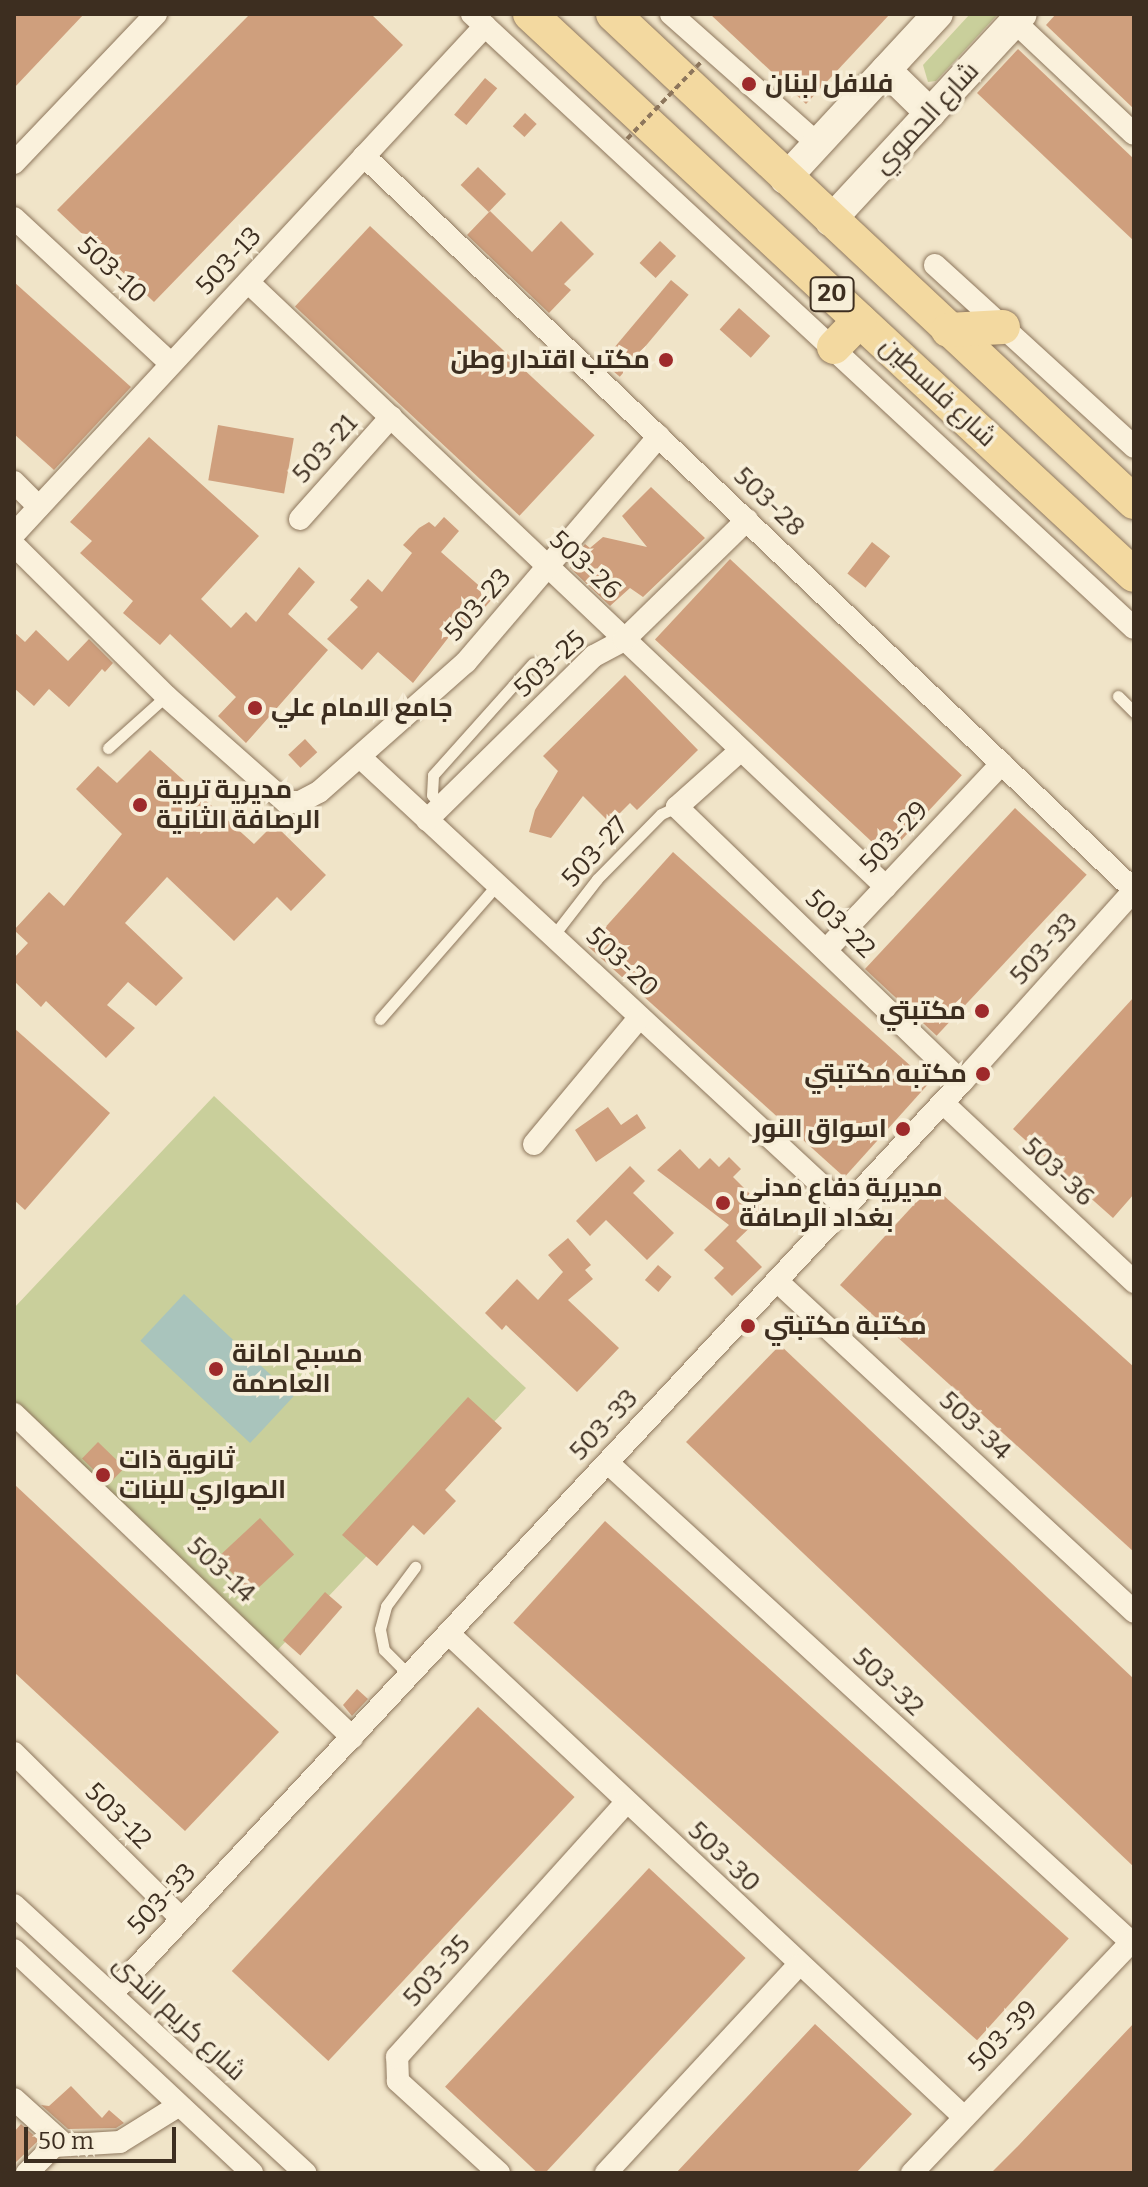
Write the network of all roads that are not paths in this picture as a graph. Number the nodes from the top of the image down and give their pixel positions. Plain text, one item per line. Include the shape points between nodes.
1 (156, 14) edge
2 (530, 14) edge
3 (613, 14) edge
4 (671, 14) edge
5 (938, 14) edge
6 (1018, 18) edge
7 (479, 20) edge
8 (886, 70) junction
9 (930, 113) junction
10 (1134, 134) edge
11 (818, 144) junction
12 (364, 156) junction
13 (14, 163) edge
14 (785, 179) junction
15 (14, 218) edge
16 (830, 221) junction
17 (935, 265) dead end
18 (248, 282) junction
19 (860, 320) junction
20 (1003, 327) junction
21 (948, 330) junction
22 (834, 347) junction
23 (171, 364) junction
24 (391, 417) junction
25 (659, 436) junction
26 (1134, 447) edge
27 (14, 482) edge
28 (1134, 502) edge
29 (39, 507) junction
30 (300, 519) dead end
31 (747, 520) junction
32 (14, 534) edge
33 (14, 545) edge
34 (547, 567) junction
35 (1134, 575) edge
36 (1134, 628) edge
37 (624, 640) junction
38 (533, 663) dead end
39 (166, 696) junction
40 (1118, 696) dead end
41 (1134, 712) edge
42 (108, 748) dead end
43 (741, 750) junction
44 (360, 757) junction
45 (1002, 763) junction
46 (677, 807) junction
47 (434, 813) junction
48 (497, 885) junction
49 (886, 887) junction
50 (1134, 890) edge
51 (553, 936) junction
52 (827, 949) junction
53 (640, 1017) junction
54 (380, 1019) dead end
55 (962, 1082) junction
56 (943, 1103) junction
57 (534, 1144) dead end
58 (845, 1207) junction
59 (1133, 1278) edge
60 (777, 1281) junction
61 (14, 1414) edge
62 (608, 1463) junction
63 (415, 1567) dead end
64 (1134, 1612) edge
65 (448, 1633) junction
66 (408, 1674) junction
67 (352, 1737) junction
68 (14, 1753) edge
69 (627, 1802) junction
70 (14, 1905) edge
71 (182, 1919) junction
72 (1132, 1941) edge
73 (14, 1950) edge
74 (798, 1966) junction
75 (112, 1994) junction
76 (14, 2099) edge
77 (178, 2106) junction
78 (964, 2117) junction
79 (64, 2144) junction
80 (27, 2173) edge
81 (252, 2173) edge
82 (305, 2173) edge
83 (499, 2173) edge
84 (606, 2173) edge
85 (912, 2173) edge

1 - 13 street
2 - 19 main road, شارع فلسطين / 20
3 - 14 main road, شارع فلسطين / 20
4 - 11 street
5 - 8 street
6 - 9 street, شارع الحموي
6 - 10 street
7 - 12 street, 503-13
7 - 22 street
8 - 9 street
8 - 11 street
9 - 16 street, شارع الحموي
11 - 14 street
12 - 18 street, 503-13
12 - 25 street, 503-28
14 - 16 main road, شارع فلسطين / 20
15 - 23 street, 503-10
16 - 21 main road, شارع فلسطين / 20
17 - 20 street
18 - 23 street, 503-13
18 - 24 street, 503-26
19 - 22 main road
19 - 35 main road, شارع فلسطين / 20
20 - 21 main road
20 - 26 street
21 - 28 main road, شارع فلسطين / 20
22 - 36 street
23 - 29 street, 503-13
24 - 30 street, 503-21
24 - 34 street, 503-26
25 - 31 street, 503-28
25 - 34 street, 503-23
27 - 29 street
29 - 32 street, 503-13
31 - 37 street, 503-25
31 - 45 street, 503-28
33 - 39 street
34 - 37 street, 503-26
34 - 44 street, 503-23 via 466,662
37 - 43 street, 503-26
37 - 47 street, 503-25 via 594,656
38 - 47 lane via 433,775
39 - 42 lane
39 - 44 street, 503-23 via 286,802 300,802 319,792
40 - 41 lane
43 - 46 street
43 - 49 street, 503-26
44 - 47 street, 503-20
45 - 49 street, 503-29
45 - 50 street, 503-28
46 - 51 lane, 503-27 via 661,814 597,879
46 - 52 street, 503-22
47 - 48 street, 503-20
48 - 51 street, 503-20
48 - 54 lane
49 - 52 street, 503-29
50 - 55 street, 503-33
51 - 53 street, 503-20
52 - 55 street, 503-22
53 - 57 street
53 - 58 street, 503-20
55 - 56 street, 503-33
56 - 58 street, 503-33
56 - 59 street, 503-36
58 - 60 street, 503-33
60 - 62 street, 503-33
60 - 64 street, 503-34
61 - 67 street, 503-14
62 - 65 street, 503-33
62 - 72 street, 503-32
63 - 66 lane via 386,1606 380,1629 384,1650
65 - 66 street, 503-33
65 - 69 street, 503-30
66 - 67 street, 503-33
67 - 71 street, 503-33
68 - 71 street, 503-12
69 - 74 street, 503-30
69 - 83 street, 503-35 via 397,2057 398,2081
70 - 75 street, شارع كريم الندى
71 - 75 street, 503-33
72 - 78 street, 503-39
73 - 77 street
74 - 78 street, 503-30
74 - 84 street
75 - 82 street, شارع كريم الندى
76 - 79 street
77 - 79 street via 120,2142
77 - 81 street
78 - 85 street, 503-39
79 - 80 street via 47,2150

